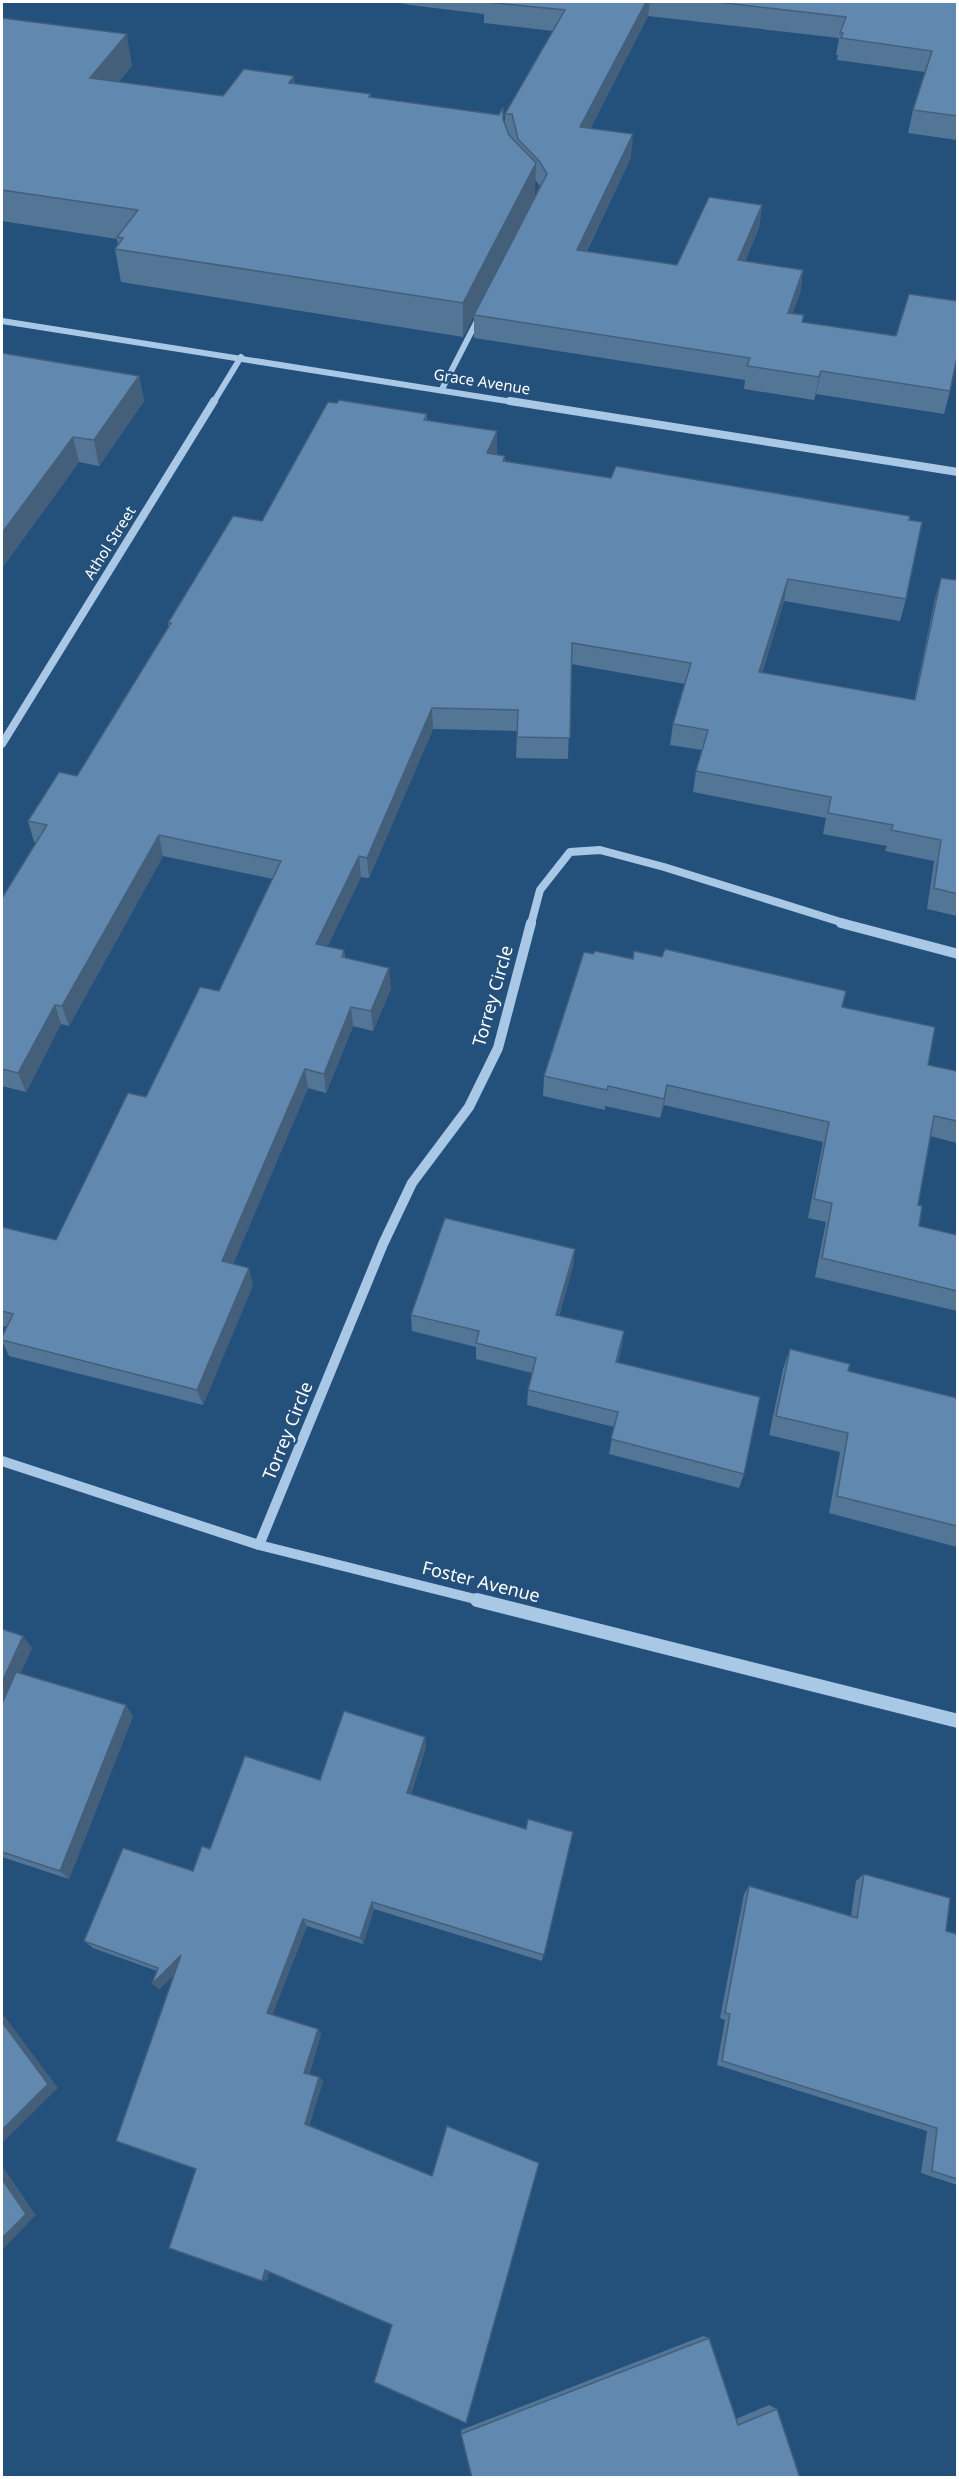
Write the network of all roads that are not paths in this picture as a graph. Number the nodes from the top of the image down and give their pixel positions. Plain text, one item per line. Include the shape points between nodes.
1 (485, 304) edge
2 (2, 321) edge
3 (241, 357) junction
4 (442, 389) junction
5 (957, 472) edge
6 (2, 744) edge
7 (957, 954) edge
8 (2, 1461) edge
9 (259, 1545) junction
10 (957, 1721) edge

1 - 4 street
2 - 3 street, Grace Avenue
3 - 4 street, Grace Avenue
3 - 6 street, Athol Street
4 - 5 street, Grace Avenue
7 - 9 street, Torrey Circle via 819,917 611,852 570,852 540,890 498,1048 469,1107 412,1183
8 - 9 street, Foster Avenue
9 - 10 street, Foster Avenue

